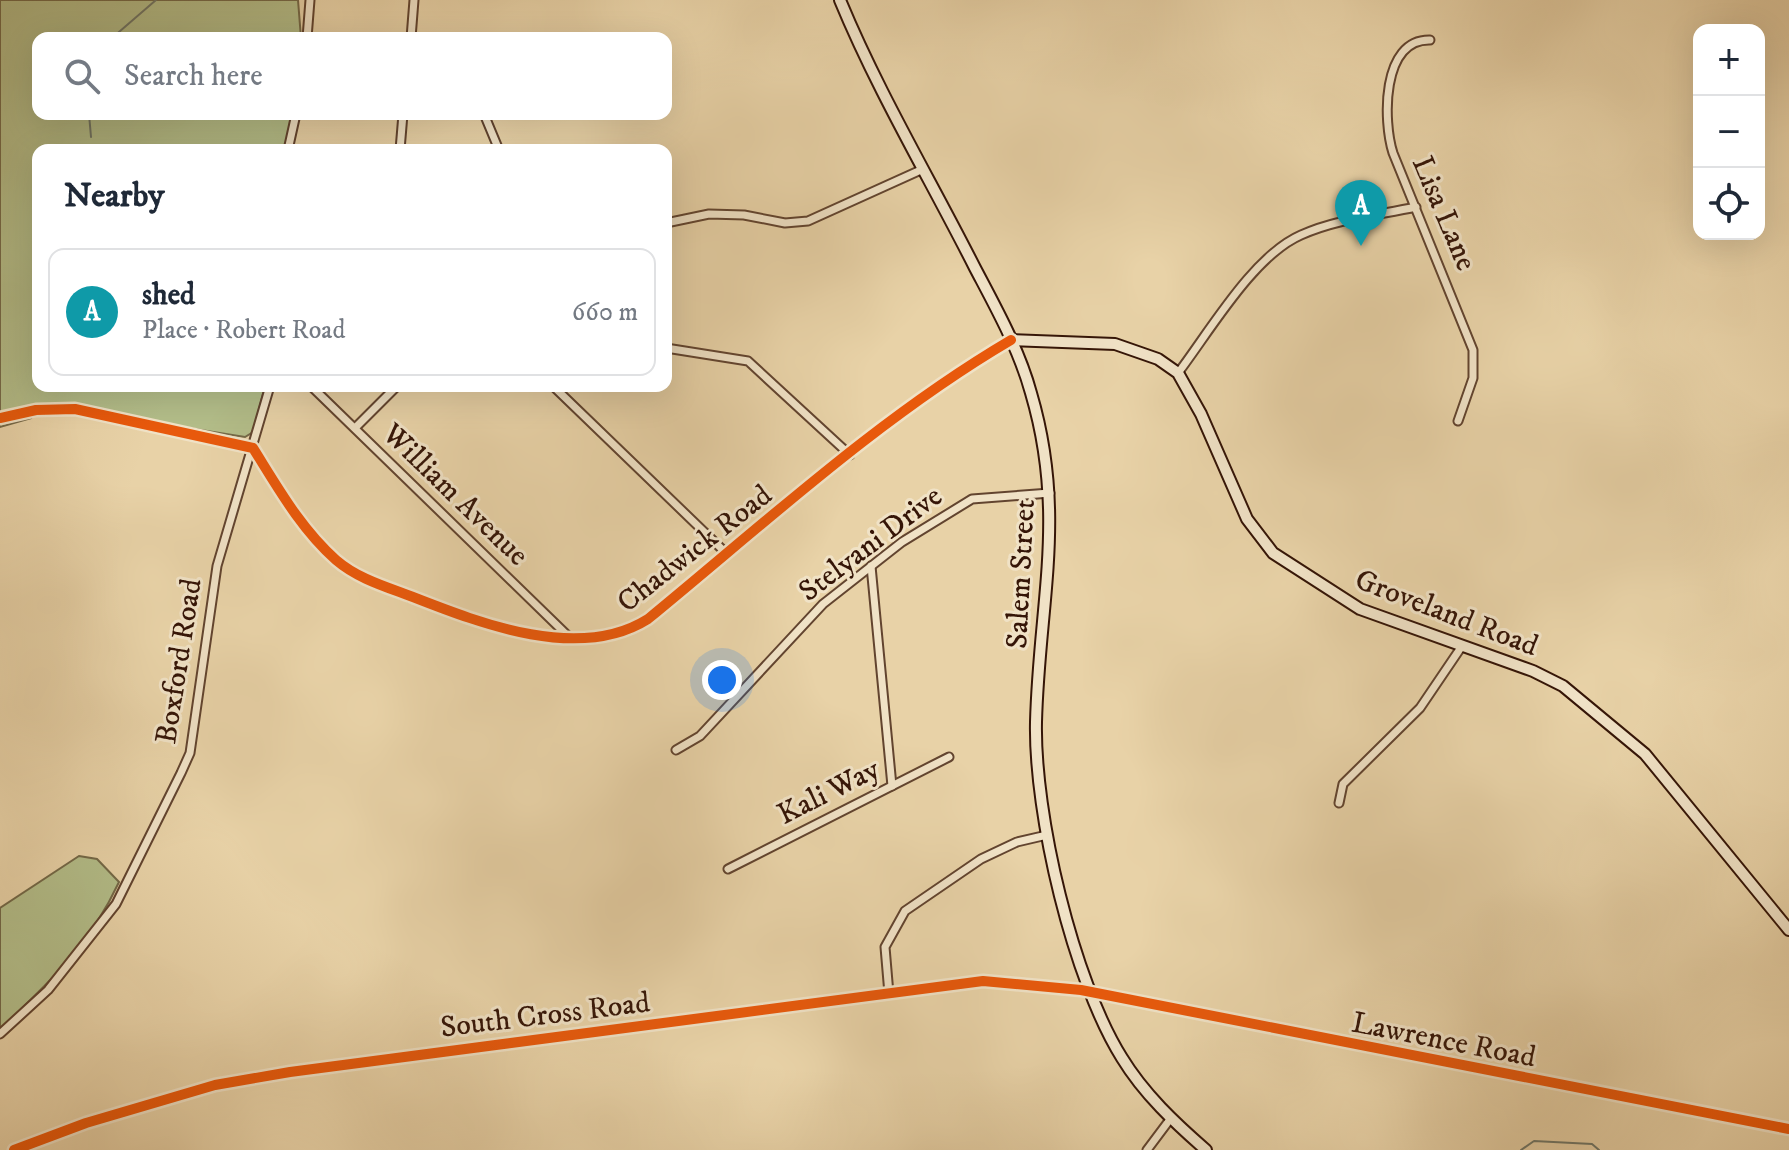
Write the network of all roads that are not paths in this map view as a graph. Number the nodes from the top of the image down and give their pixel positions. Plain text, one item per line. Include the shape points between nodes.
1 (310, 0) edge
2 (414, 0) edge
3 (840, 0) edge
4 (307, 32) edge
5 (411, 32) edge
6 (1430, 40) dead end
7 (295, 120) edge
8 (402, 120) edge
9 (486, 120) edge
10 (289, 144) edge
11 (400, 144) edge
12 (496, 144) edge
13 (923, 169) junction
14 (1416, 207) junction
15 (672, 222) edge
16 (1011, 340) junction
17 (672, 349) edge
18 (1178, 373) junction
19 (268, 392) edge
20 (317, 392) edge
21 (391, 392) edge
22 (559, 392) edge
23 (0, 418) edge
24 (1458, 421) dead end
25 (355, 428) junction
26 (253, 448) junction
27 (850, 455) junction
28 (1050, 493) junction
29 (727, 554) junction
30 (871, 566) junction
31 (568, 636) junction
32 (1462, 646) junction
33 (676, 750) dead end
34 (949, 757) dead end
35 (892, 786) junction
36 (1339, 803) dead end
37 (1047, 835) junction
38 (728, 869) dead end
39 (1789, 930) edge
40 (1091, 993) junction
41 (889, 994) junction
42 (0, 1034) edge
43 (1171, 1118) junction
44 (1789, 1129) edge
45 (14, 1150) edge
46 (1147, 1150) edge
47 (1206, 1150) edge

1 - 4 street
2 - 5 street
3 - 13 main road, Salem Street
6 - 14 street, Lisa Lane via 1415,42 1405,52 1386,98 1388,138
7 - 10 street
8 - 11 street
9 - 12 street
13 - 15 street via 808,221 709,214
13 - 16 main road, Salem Street
14 - 18 street via 1316,230 1284,245 1258,268
14 - 24 street, Lisa Lane via 1473,350 1473,378
16 - 18 main road via 1115,344 1158,359
16 - 27 street, Chadwick Road via 948,380
16 - 28 main road, Salem Street via 1031,392
17 - 27 street via 748,361
18 - 32 main road, Groveland Road via 1247,519 1273,553 1360,609
19 - 26 street, Boxford Road
20 - 25 street, William Avenue
21 - 25 street
22 - 29 street
23 - 26 street via 75,409
25 - 31 street, William Avenue
26 - 31 street, Chadwick Road via 303,525 352,572 491,626
26 - 42 street, Boxford Road via 217,566 190,753 116,904 48,990
27 - 29 street, Chadwick Road
28 - 30 street, Stelyani Drive via 972,499
28 - 37 main road, Salem Street via 1050,564 1036,724
29 - 31 street, Chadwick Road via 629,631 598,639
30 - 33 street, Stelyani Drive via 823,604 700,736
30 - 35 street
32 - 36 street via 1420,708 1343,784
32 - 39 main road, Groveland Road via 1551,679 1620,731 1680,792
34 - 35 street, Kali Way
35 - 38 street, Kali Way
37 - 40 main road, Salem Street
37 - 41 street via 981,859 905,911 885,947
40 - 41 street, South Cross Road via 983,981
40 - 43 main road, Salem Street via 1121,1058
40 - 44 street, Lawrence Road
41 - 45 street, South Cross Road via 249,1078 130,1109
43 - 46 street
43 - 47 main road, Salem Street

